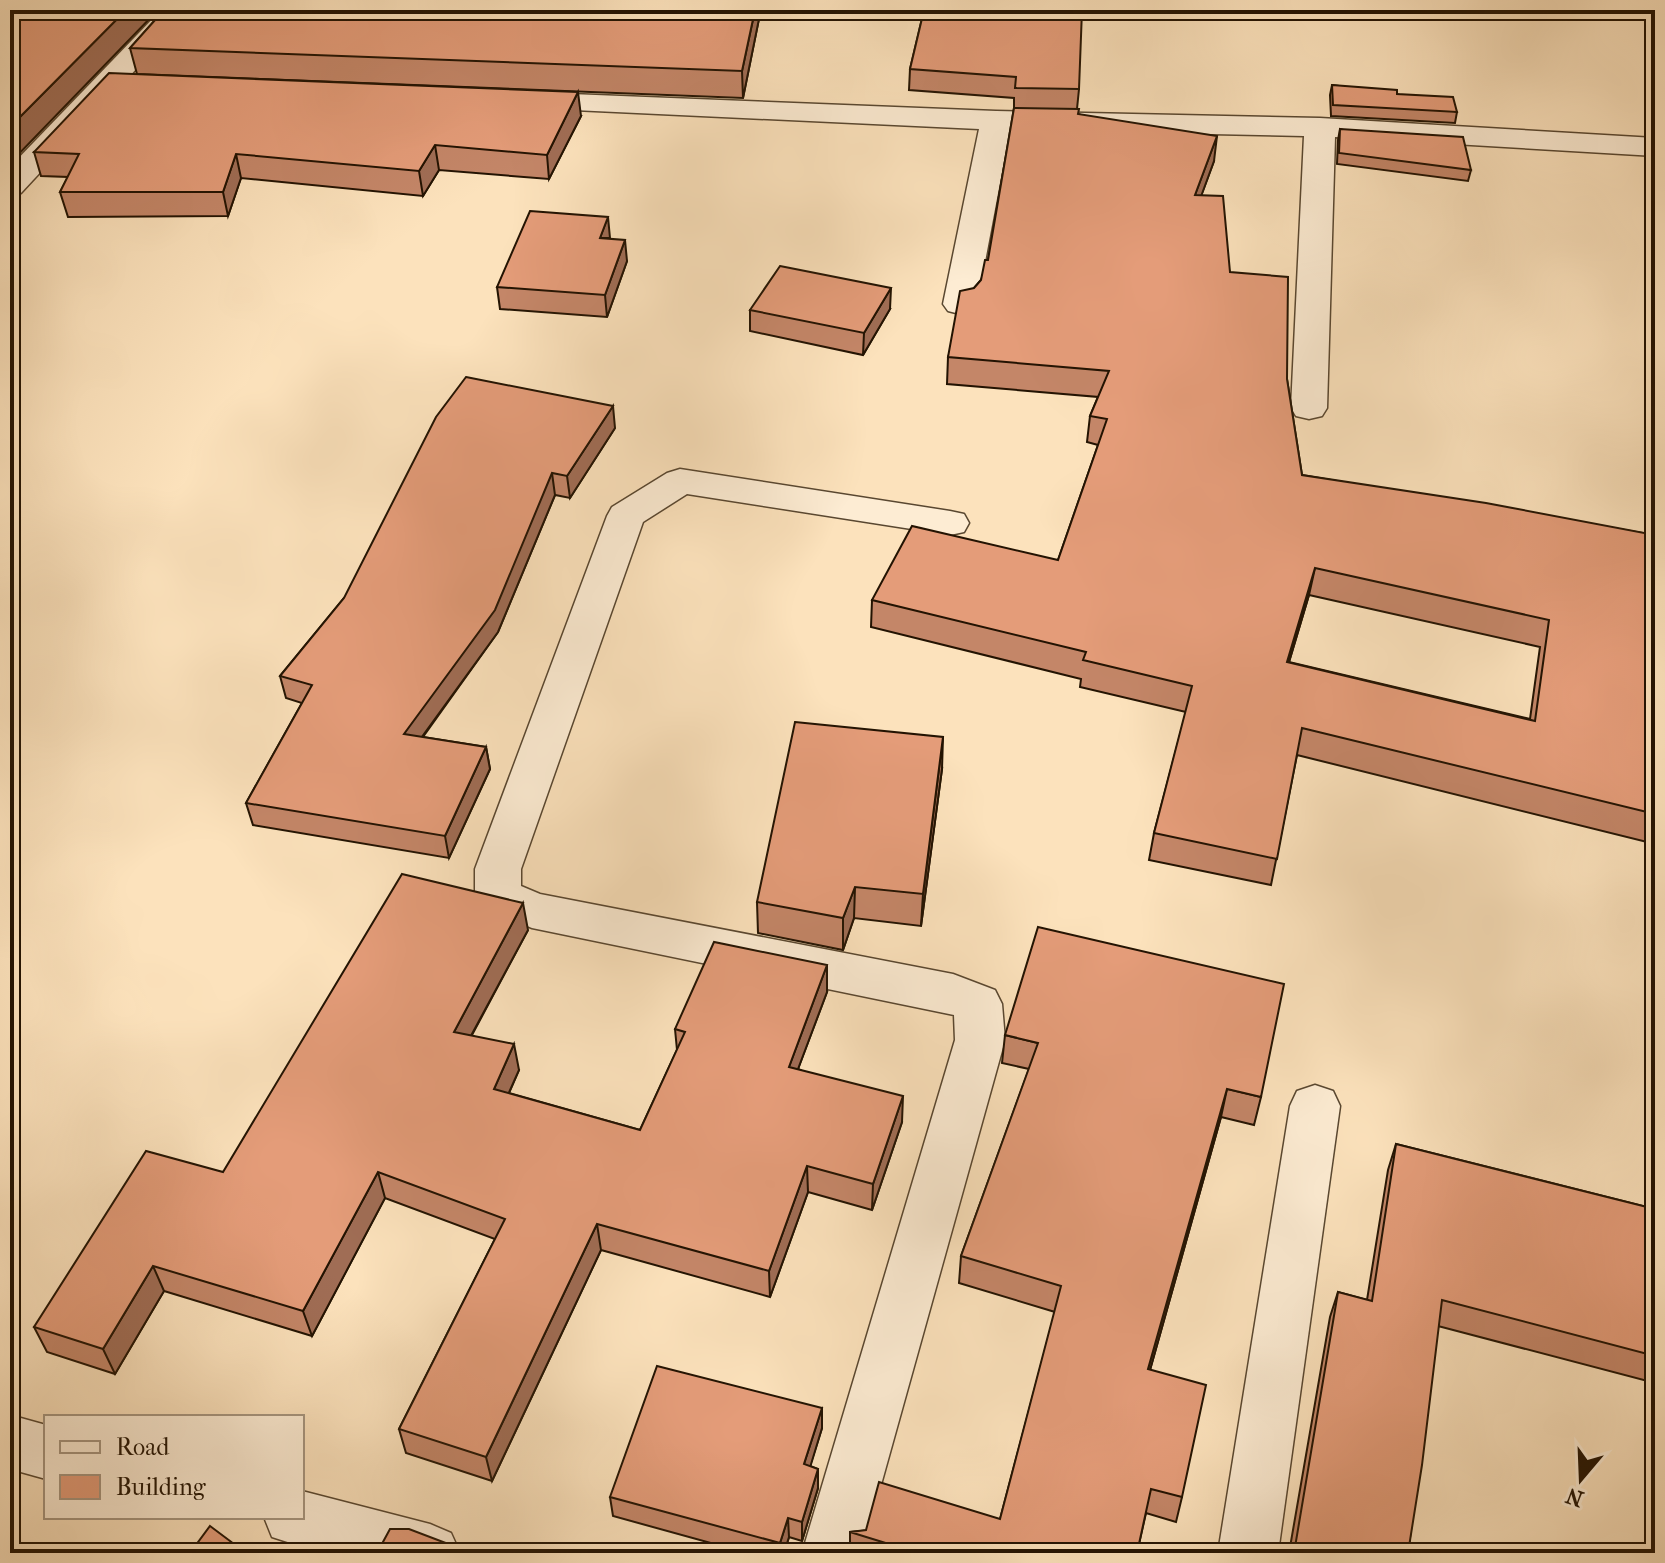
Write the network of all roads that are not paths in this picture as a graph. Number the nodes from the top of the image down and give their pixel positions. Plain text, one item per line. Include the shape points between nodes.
1 (177, 10) edge
2 (103, 85) junction
3 (151, 86) edge
4 (486, 100) edge
5 (996, 120) junction
6 (1320, 127) junction
7 (1655, 147) edge
8 (10, 186) edge
9 (960, 304) edge
10 (1309, 408) dead end
11 (950, 523) dead end
12 (1315, 1106) dead end
13 (10, 1442) edge
14 (44, 1451) edge
15 (301, 1519) edge
16 (430, 1553) edge
17 (832, 1553) edge
18 (1248, 1553) edge

1 - 2 street
2 - 3 street
2 - 8 street
4 - 5 street
5 - 6 street
5 - 9 street
6 - 7 street
6 - 10 street
11 - 17 street via 680,481 626,516 498,869 498,895 532,910 953,993 978,1004 980,1040
12 - 18 street
13 - 14 street
15 - 16 street

